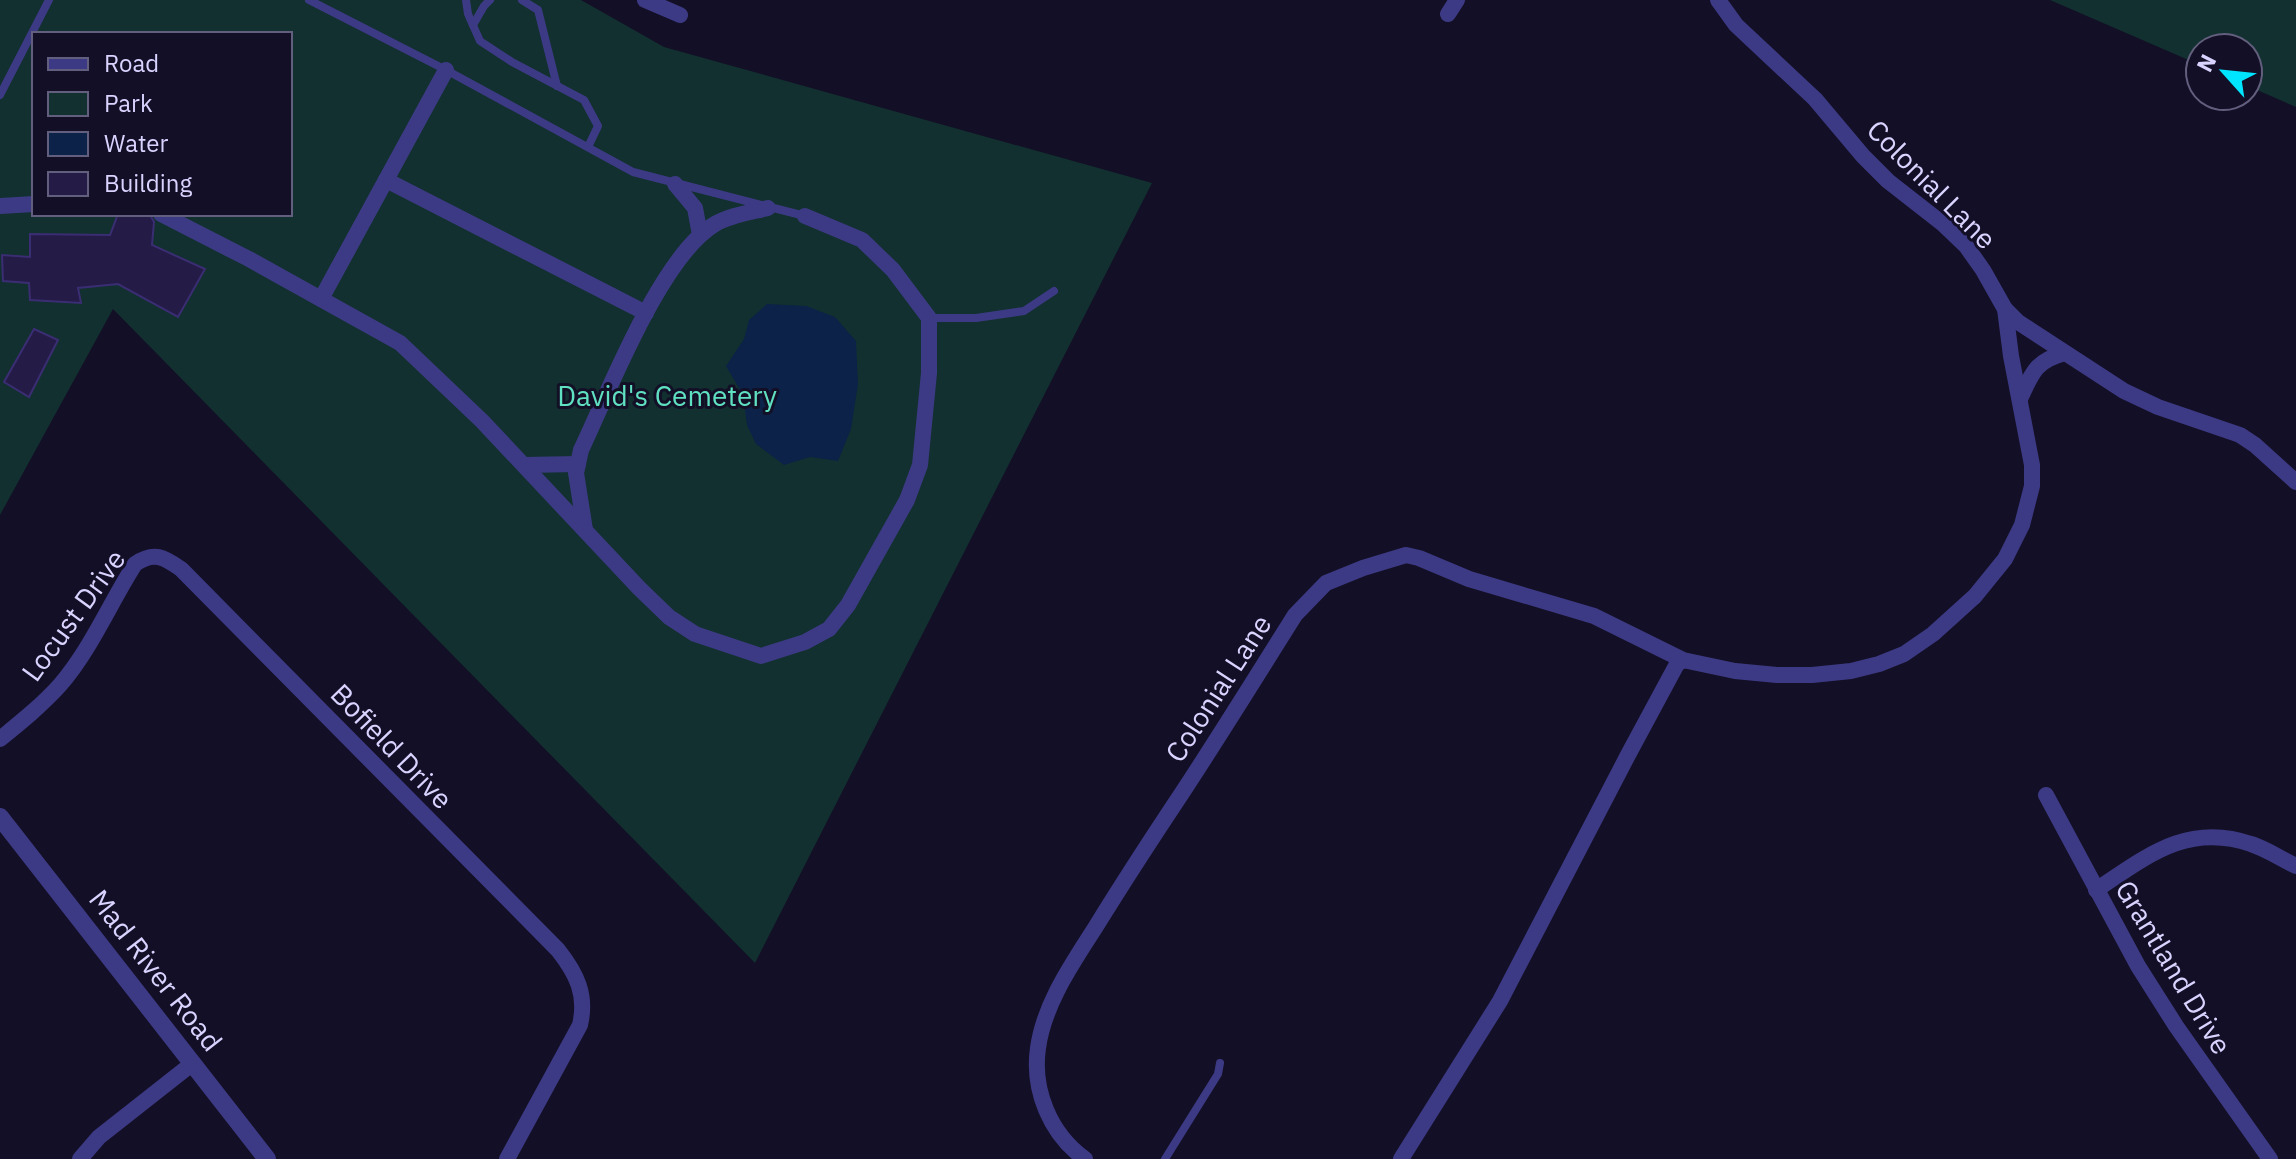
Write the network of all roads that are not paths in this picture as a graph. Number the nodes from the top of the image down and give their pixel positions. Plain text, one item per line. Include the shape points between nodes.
1 (49, 0) edge
2 (309, 0) edge
3 (466, 0) edge
4 (490, 0) edge
5 (522, 0) edge
6 (645, 0) edge
7 (1718, 0) edge
8 (680, 15) dead end
9 (473, 25) junction
10 (32, 32) edge
11 (32, 33) edge
12 (446, 70) junction
13 (557, 86) junction
14 (0, 95) edge
15 (588, 147) junction
16 (386, 180) junction
17 (675, 184) junction
18 (32, 204) edge
19 (0, 206) edge
20 (768, 208) junction
21 (165, 216) edge
22 (805, 216) joint
23 (700, 235) junction
24 (1054, 291) dead end
25 (321, 299) junction
26 (2005, 309) junction
27 (646, 313) junction
28 (929, 318) junction
29 (2065, 353) junction
30 (2020, 399) junction
31 (578, 464) junction
32 (524, 465) junction
33 (2296, 482) edge
34 (585, 531) junction
35 (154, 555) joint
36 (1683, 660) junction
37 (0, 739) edge
38 (2046, 795) dead end
39 (0, 817) edge
40 (2296, 866) edge
41 (2096, 890) junction
42 (193, 1063) junction
43 (1220, 1063) dead end
44 (80, 1159) edge
45 (267, 1159) edge
46 (507, 1159) edge
47 (1085, 1159) edge
48 (1165, 1159) edge
49 (1401, 1159) edge
50 (2270, 1159) edge

1 - 10 lane
2 - 12 lane
3 - 9 lane
4 - 9 lane
5 - 13 lane via 538,10
6 - 8 street
7 - 26 street, Colonial Lane via 1888,181 1966,246
9 - 13 lane via 480,41
11 - 14 lane
12 - 15 lane
12 - 16 street
13 - 15 lane via 584,100 598,126
15 - 17 lane via 633,172
16 - 25 street
16 - 27 street
17 - 20 lane
17 - 23 street via 695,208
18 - 19 street
20 - 22 lane
20 - 23 street via 718,222
21 - 25 street
22 - 28 street via 862,240
23 - 27 street
24 - 28 lane via 1024,311
25 - 32 street via 400,343
26 - 29 street
26 - 30 street, Colonial Lane
27 - 31 street
28 - 34 street via 920,465 907,500 829,629 761,656 695,634 669,617
29 - 30 street via 2040,363
29 - 33 street via 2158,407 2240,435
30 - 36 street, Colonial Lane via 2032,475 2028,509 1995,573 1933,634 1904,654 1851,671 1777,675
31 - 32 street
31 - 34 street
32 - 34 street
35 - 37 street, Locust Drive via 135,564 61,684
35 - 46 street, Bofield Drive via 181,569 574,970 581,987 580,1025
36 - 47 street, Colonial Lane via 1594,616 1406,555 1326,583 1295,615 1052,1001 1038,1048 1040,1094 1062,1138
36 - 49 street via 1634,743 1507,989
38 - 41 street, Grantland Drive
39 - 42 street, Mad River Road
40 - 41 street via 2228,837 2191,837 2169,844
41 - 50 street, Grantland Drive via 2176,1026
42 - 44 street via 99,1137
42 - 45 street, Mad River Road
43 - 48 lane

